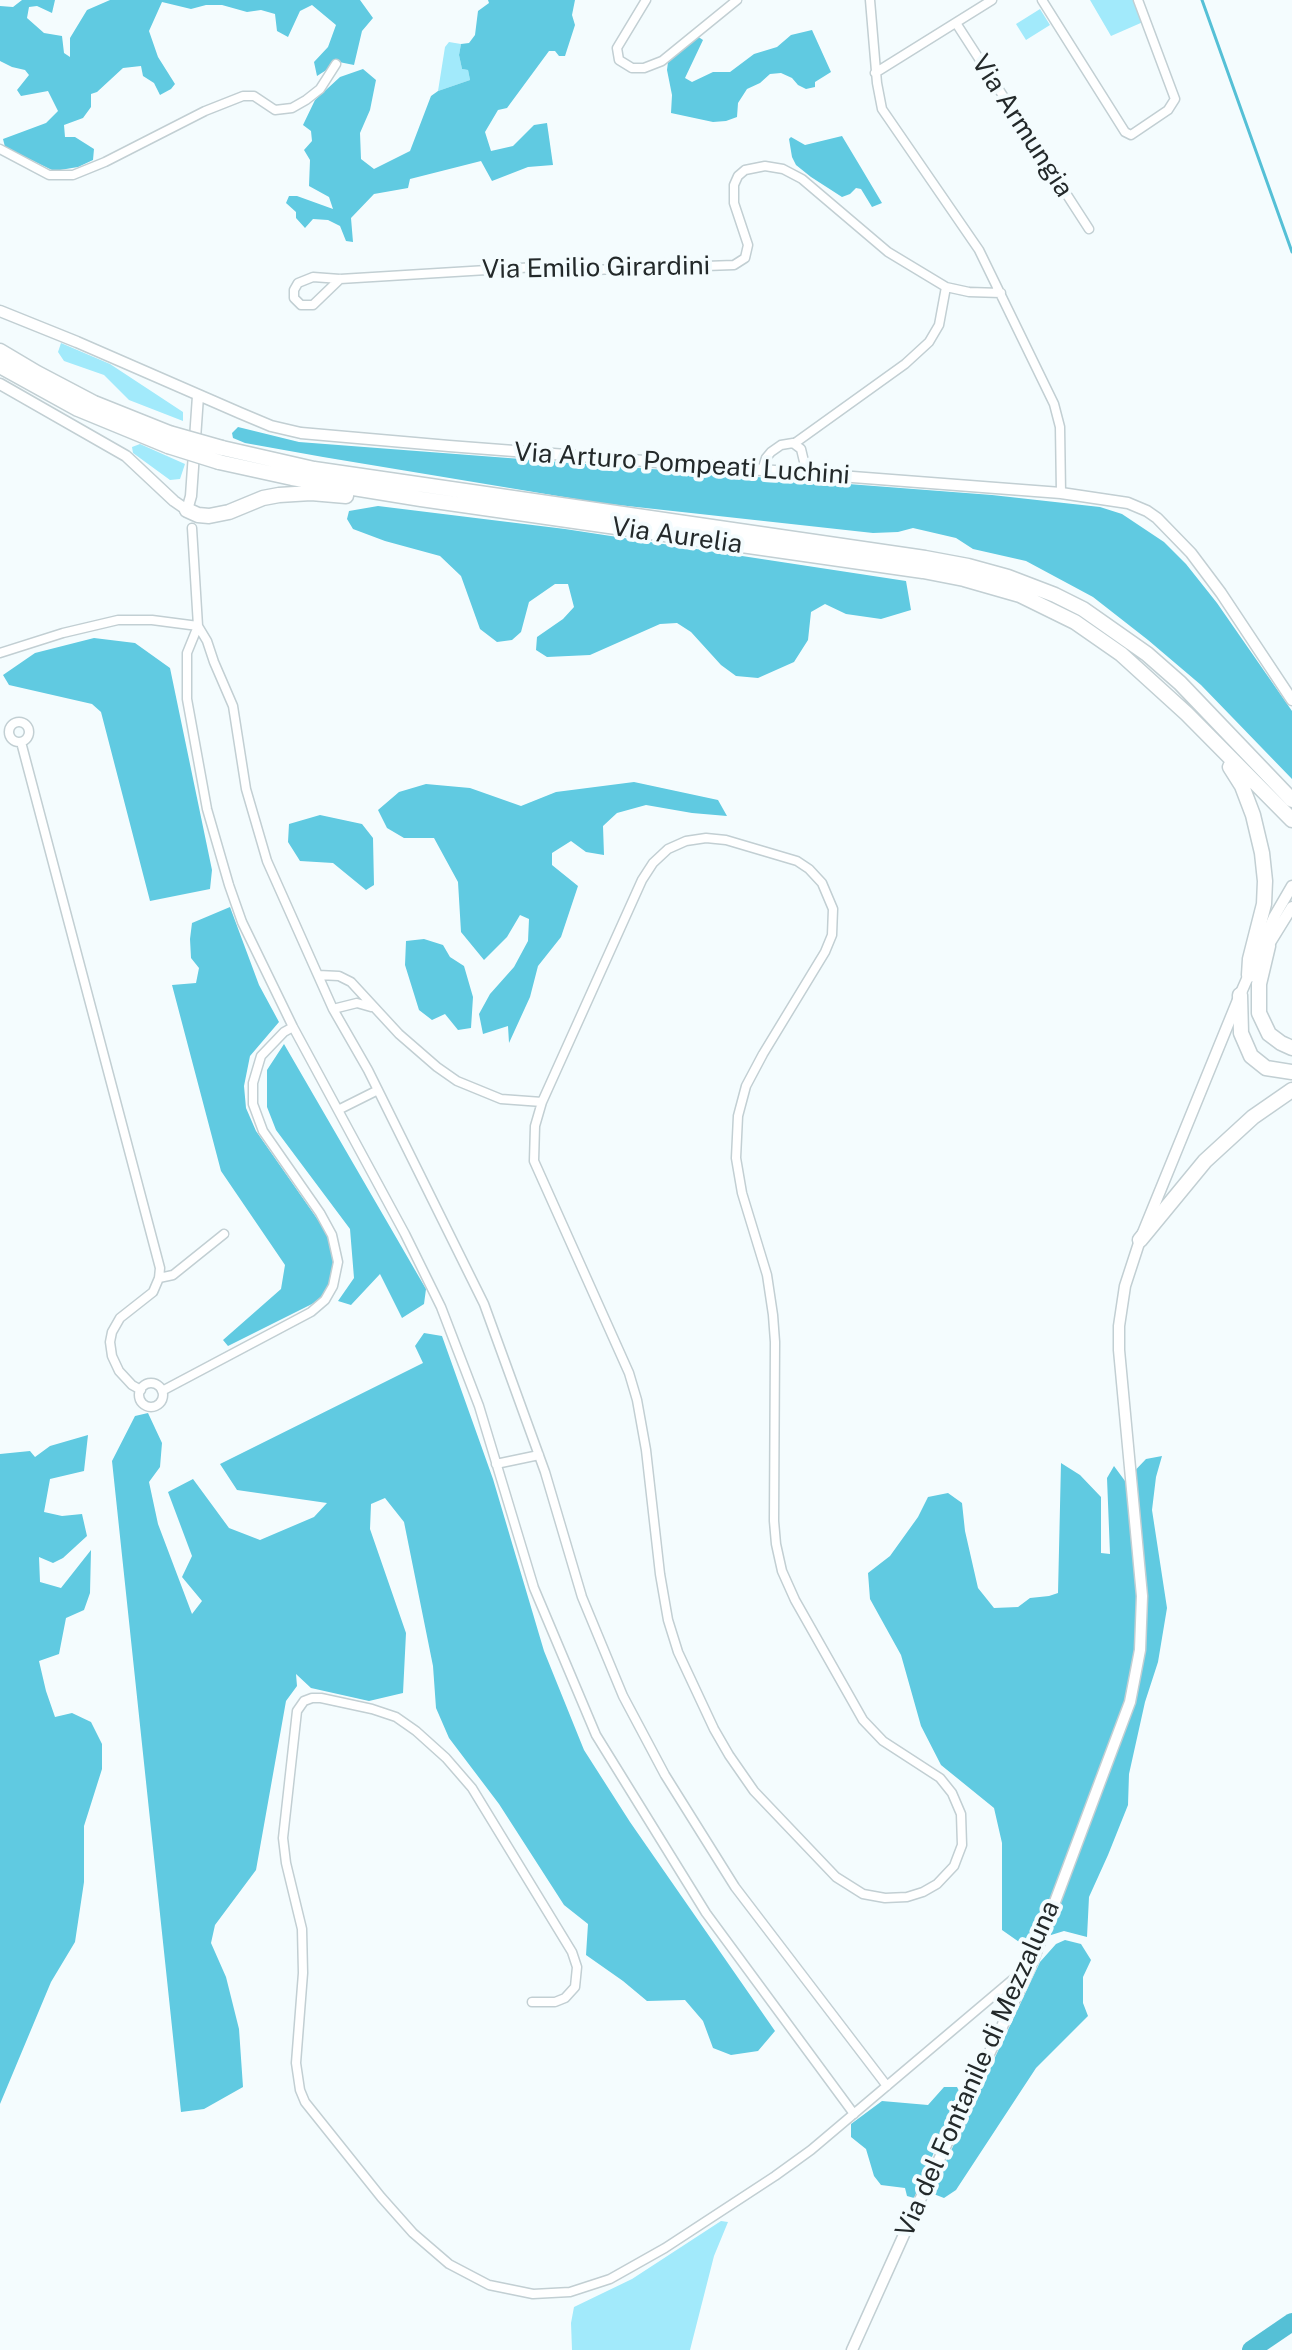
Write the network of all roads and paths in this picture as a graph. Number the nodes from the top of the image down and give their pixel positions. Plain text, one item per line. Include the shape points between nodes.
1 (646, 0) edge
2 (737, 0) edge
3 (870, 0) edge
4 (992, 0) edge
5 (1042, 0) edge
6 (1138, 0) edge
7 (956, 23) junction
8 (336, 64) dead end
9 (875, 73) junction
10 (0, 149) edge
11 (1089, 229) dead end
12 (340, 279) junction
13 (946, 287) junction
14 (1001, 293) junction
15 (0, 311) edge
16 (0, 340) edge
17 (0, 351) edge
18 (0, 366) edge
19 (0, 384) edge
20 (198, 396) junction
21 (94, 403) junction
22 (169, 440) junction
23 (795, 443) junction
24 (221, 455) junction
25 (762, 470) junction
26 (807, 474) junction
27 (1061, 493) junction
28 (187, 510) junction
29 (515, 512) junction
30 (192, 528) dead end
31 (198, 626) junction
32 (0, 653) edge
33 (1292, 700) edge
34 (1187, 714) junction
35 (5, 729) edge
36 (21, 742) junction
37 (1292, 800) edge
38 (1292, 820) edge
39 (1292, 886) edge
40 (1292, 907) edge
41 (1264, 951) junction
42 (318, 975) junction
43 (1249, 975) junction
44 (1240, 995) junction
45 (373, 1008) junction
46 (333, 1009) junction
47 (293, 1027) junction
48 (1292, 1048) edge
49 (1292, 1072) edge
50 (378, 1090) junction
51 (1292, 1090) edge
52 (542, 1102) junction
53 (338, 1110) junction
54 (224, 1234) dead end
55 (1140, 1240) junction
56 (159, 1278) junction
57 (141, 1390) junction
58 (162, 1391) junction
59 (539, 1455) junction
60 (496, 1464) junction
61 (1032, 1963) junction
62 (532, 2002) dead end
63 (887, 2086) junction
64 (854, 2114) junction
65 (852, 2350) edge

1 - 2 street via 617,48 619,60 632,68 662,61
3 - 9 street
4 - 7 street
5 - 6 street via 1129,135 1167,112 1175,99
7 - 9 street
7 - 11 street, Via Armungia
8 - 10 street via 320,89 292,108 275,110 257,97 243,96 73,175 49,175
9 - 14 street via 886,117 979,250
12 - 12 street, Via Emilio Girardini via 304,279 294,298 301,305 313,305
12 - 13 street, Via Emilio Girardini via 536,267 738,264 748,245 734,203 734,185 745,170 765,166 802,179 888,252
13 - 14 street, Via Emilio Girardini
13 - 23 street via 939,325 929,342
14 - 27 street via 1058,416
15 - 20 street, Via Arturo Pompeati Luchini
16 - 21 highway
17 - 21 highway, Via Aurelia
18 - 22 highway, Via Aurelia via 78,409
19 - 28 street via 126,456
20 - 25 street, Via Arturo Pompeati Luchini via 271,426 325,436
20 - 28 street
21 - 22 highway, Via Aurelia
22 - 24 highway, Via Aurelia, bridge
23 - 25 street via 771,452
23 - 26 street
24 - 29 highway, Via Aurelia via 305,480
24 - 37 highway, Via Aurelia via 925,558 1008,577 1069,601 1147,654
25 - 26 street, Via Arturo Pompeati Luchini
26 - 27 street, Via Arturo Pompeati Luchini
27 - 33 street, Via Arturo Pompeati Luchini via 1133,504 1172,532 1206,570
28 - 29 highway via 216,515 273,496 311,493
29 - 34 highway, Via Aurelia via 923,571 1000,588 1088,630
30 - 31 street
31 - 32 street via 118,620
31 - 42 street via 233,706 258,838
31 - 47 street via 187,653 185,678 202,788 238,910
34 - 38 highway, Via Aurelia
34 - 43 highway via 1233,771 1253,815 1265,889
35 - 36 street
35 - 36 street via 17,722 26,725 29,736
36 - 56 street
39 - 41 street, Via del Fontanile di Mezzaluna via 1261,944
40 - 41 street, Via del Fontanile di Mezzaluna
41 - 43 street, Via del Fontanile di Mezzaluna
41 - 48 highway via 1259,1013 1269,1034
42 - 45 street via 345,978
42 - 46 street
43 - 44 street, Via del Fontanile di Mezzaluna
44 - 49 highway via 1241,1033 1251,1056 1266,1068
44 - 55 street, Via del Fontanile di Mezzaluna
45 - 46 street via 357,1003
45 - 52 street via 457,1081 501,1099
46 - 50 street
47 - 53 street
47 - 58 street via 261,1056 253,1104 263,1131 332,1235 338,1262 333,1286 311,1312
50 - 53 street
50 - 59 street via 484,1304
51 - 55 highway via 1205,1161
52 - 52 street via 642,880 664,852 686,841 721,839 791,858 818,878 833,909 830,939 746,1086 738,1116 736,1164 773,1315 774,1521 780,1565 866,1725 940,1778 955,1797 962,1824 960,1853 944,1878 923,1892 877,1897 841,1881 754,1791 709,1719 668,1620 633,1386 535,1164 534,1133
53 - 60 street via 437,1298
54 - 56 street via 173,1275
55 - 61 street, Via del Fontanile di Mezzaluna via 1125,1286 1119,1342 1141,1583 1139,1661 1130,1702
56 - 57 street via 153,1292 120,1318 110,1342 119,1371
57 - 58 street via 154,1383
57 - 58 street via 142,1402 152,1407 161,1401
59 - 60 street
59 - 63 street via 582,1597 652,1752 735,1887
60 - 64 street via 534,1588 602,1746 706,1913
61 - 63 street
61 - 65 street, Via del Fontanile di Mezzaluna
62 - 64 street via 555,2002 569,1995 577,1982 576,1962 472,1788 446,1758 396,1717 318,1697 304,1701 297,1711 283,1838 302,1929 296,2063 300,2090 386,2203 442,2259 482,2282 520,2293 564,2293 595,2286 665,2248 775,2176
63 - 64 street

